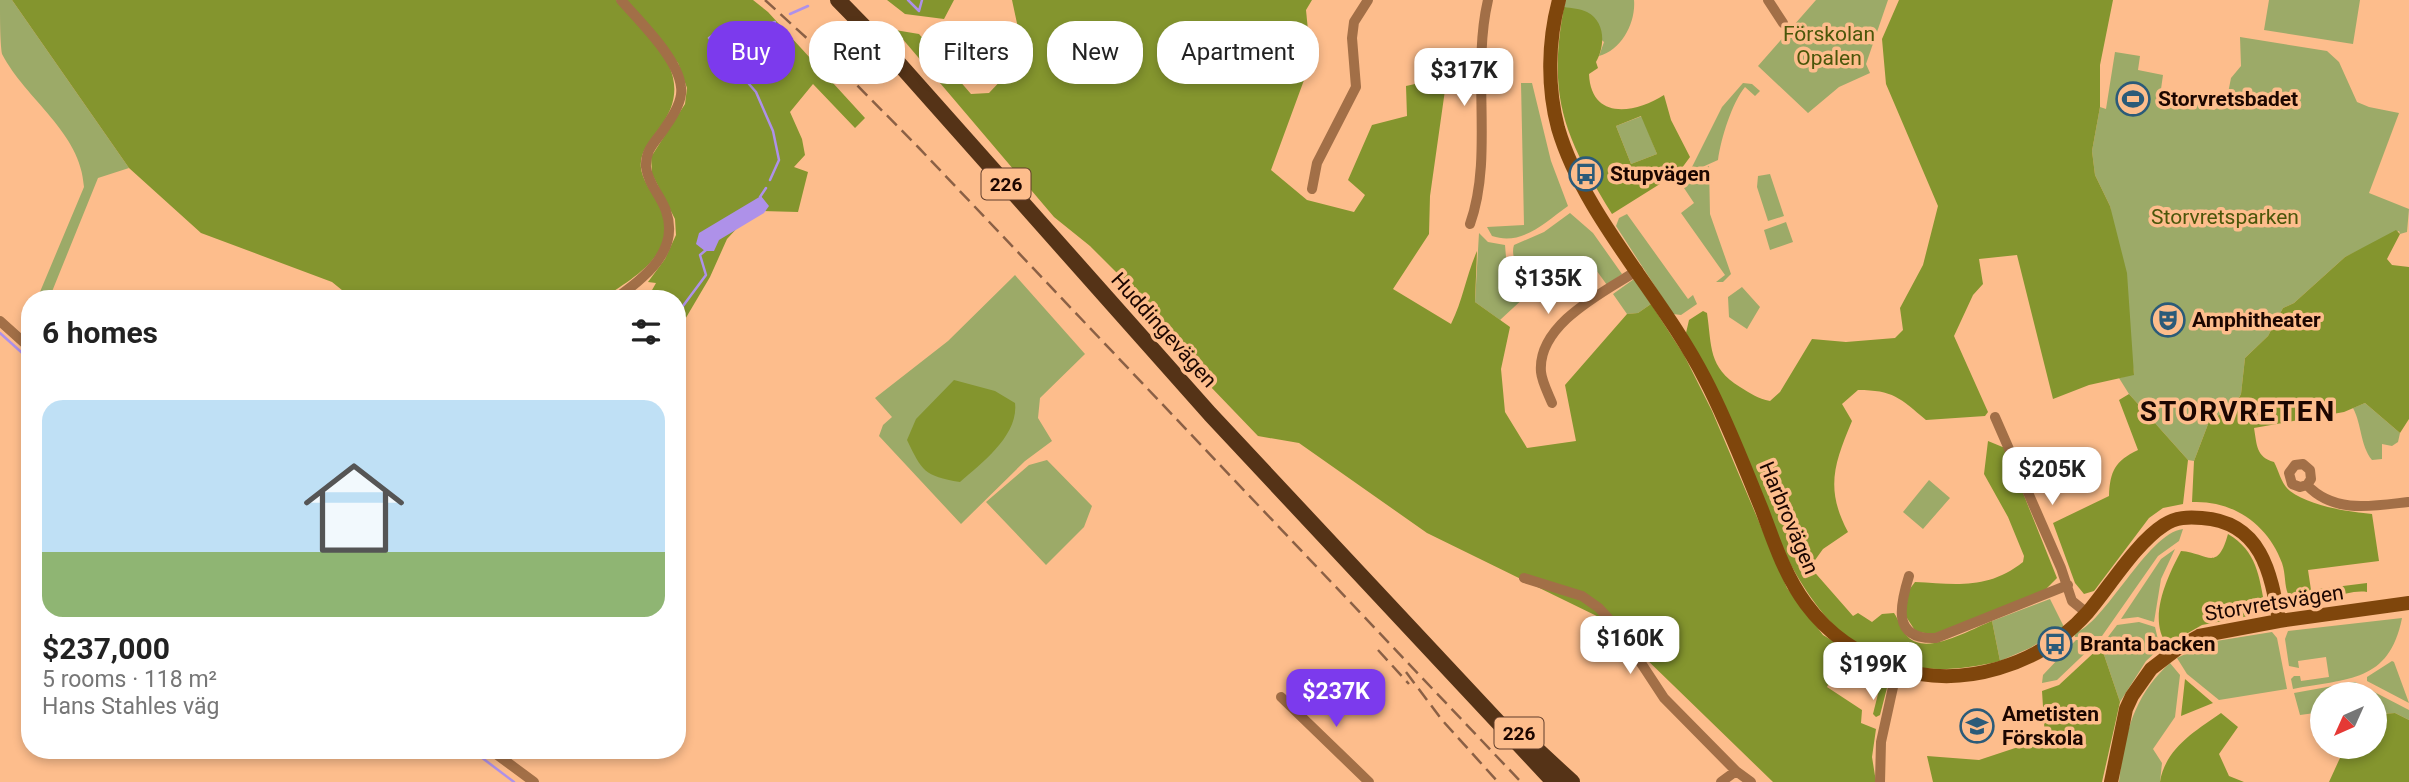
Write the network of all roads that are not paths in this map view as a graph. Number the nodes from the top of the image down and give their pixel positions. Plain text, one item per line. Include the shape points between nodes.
1 (621, 0) edge
2 (838, 0) edge
3 (1368, 0) edge
4 (1488, 0) edge
5 (1559, 0) edge
6 (1768, 0) edge
7 (1783, 23) dead end
8 (1312, 188) dead end
9 (1470, 223) dead end
10 (1638, 270) junction
11 (627, 290) edge
12 (0, 321) edge
13 (21, 340) edge
14 (1552, 403) dead end
15 (1995, 417) dead end
16 (2306, 485) dead end
17 (2409, 502) edge
18 (2409, 509) edge
19 (1909, 576) dead end
20 (1524, 578) dead end
21 (2068, 585) junction
22 (2409, 603) edge
23 (2087, 613) junction
24 (2279, 621) junction
25 (1897, 669) junction
26 (1465, 684) junction
27 (1281, 697) dead end
28 (503, 759) edge
29 (1736, 771) junction
30 (534, 782) edge
31 (1369, 782) edge
32 (1554, 782) edge
33 (1572, 782) edge
34 (1721, 782) edge
35 (1751, 782) edge
36 (1880, 782) edge
37 (2111, 782) edge

1 - 11 street via 673,65 682,88 678,106 648,149 646,169 666,210 671,239 663,255
2 - 26 main road, Huddingevägen / 226 via 1210,414
3 - 8 street via 1354,22 1356,87 1317,163
4 - 9 street via 1480,81 1480,197
5 - 10 street, Harbrovägen via 1550,52 1558,127 1586,192
6 - 7 street
10 - 14 street via 1579,310 1549,339 1541,375
10 - 25 street, Harbrovägen via 1707,382 1782,564 1804,601 1848,646
12 - 13 street
15 - 21 street
16 - 17 street via 2345,506
17 - 18 street
19 - 21 street via 1899,607 1901,616 1911,633 1926,639
20 - 29 street via 1582,596 1600,608 1664,698
21 - 23 street via 2072,601
22 - 24 street, Storvretsvägen
23 - 24 street, Harbrovägen via 2148,538 2167,522 2186,517 2221,520 2260,551 2270,572
23 - 25 street, Harbrovägen via 2070,631 2036,653 1993,670 1934,677
24 - 37 street, Storvretsvägen via 2199,635 2169,654 2139,684 2126,709
25 - 36 street via 1881,742
26 - 32 main road, Huddingevägen / 226
26 - 33 main road, Huddingevägen / 226
27 - 31 street
28 - 30 street
29 - 34 street
29 - 35 street

